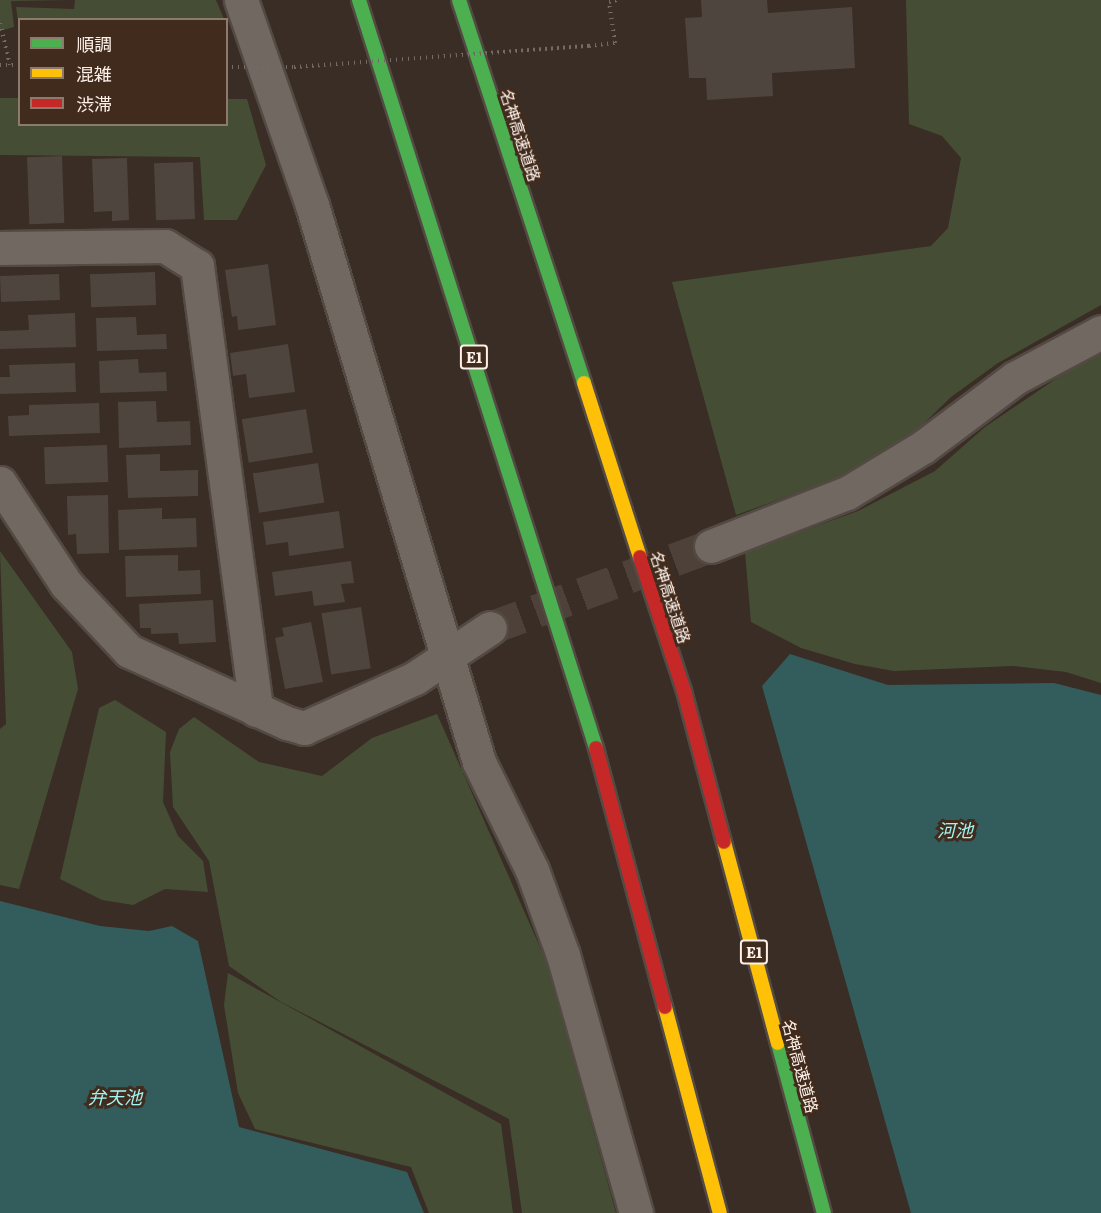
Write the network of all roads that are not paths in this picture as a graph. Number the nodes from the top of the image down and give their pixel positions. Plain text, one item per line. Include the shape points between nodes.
1 (241, 0) edge
2 (359, 0) edge
3 (459, 0) edge
4 (0, 248) edge
5 (1101, 332) edge
6 (0, 483) edge
7 (711, 546) tunnel mouth
8 (490, 628) tunnel mouth
9 (445, 658) junction
10 (256, 710) junction
11 (636, 1213) edge
12 (720, 1213) edge
13 (824, 1213) edge

1 - 9 street via 312,206
2 - 12 highway, E1 via 586,714
3 - 13 highway, 名神高速道路 / E1 via 684,690
4 - 10 street via 165,246 197,266
5 - 7 street via 1015,378 923,447 847,493
6 - 10 street via 66,584 129,651
8 - 9 street
9 - 10 street via 415,678 304,728
9 - 11 street via 479,762 532,870 563,955

